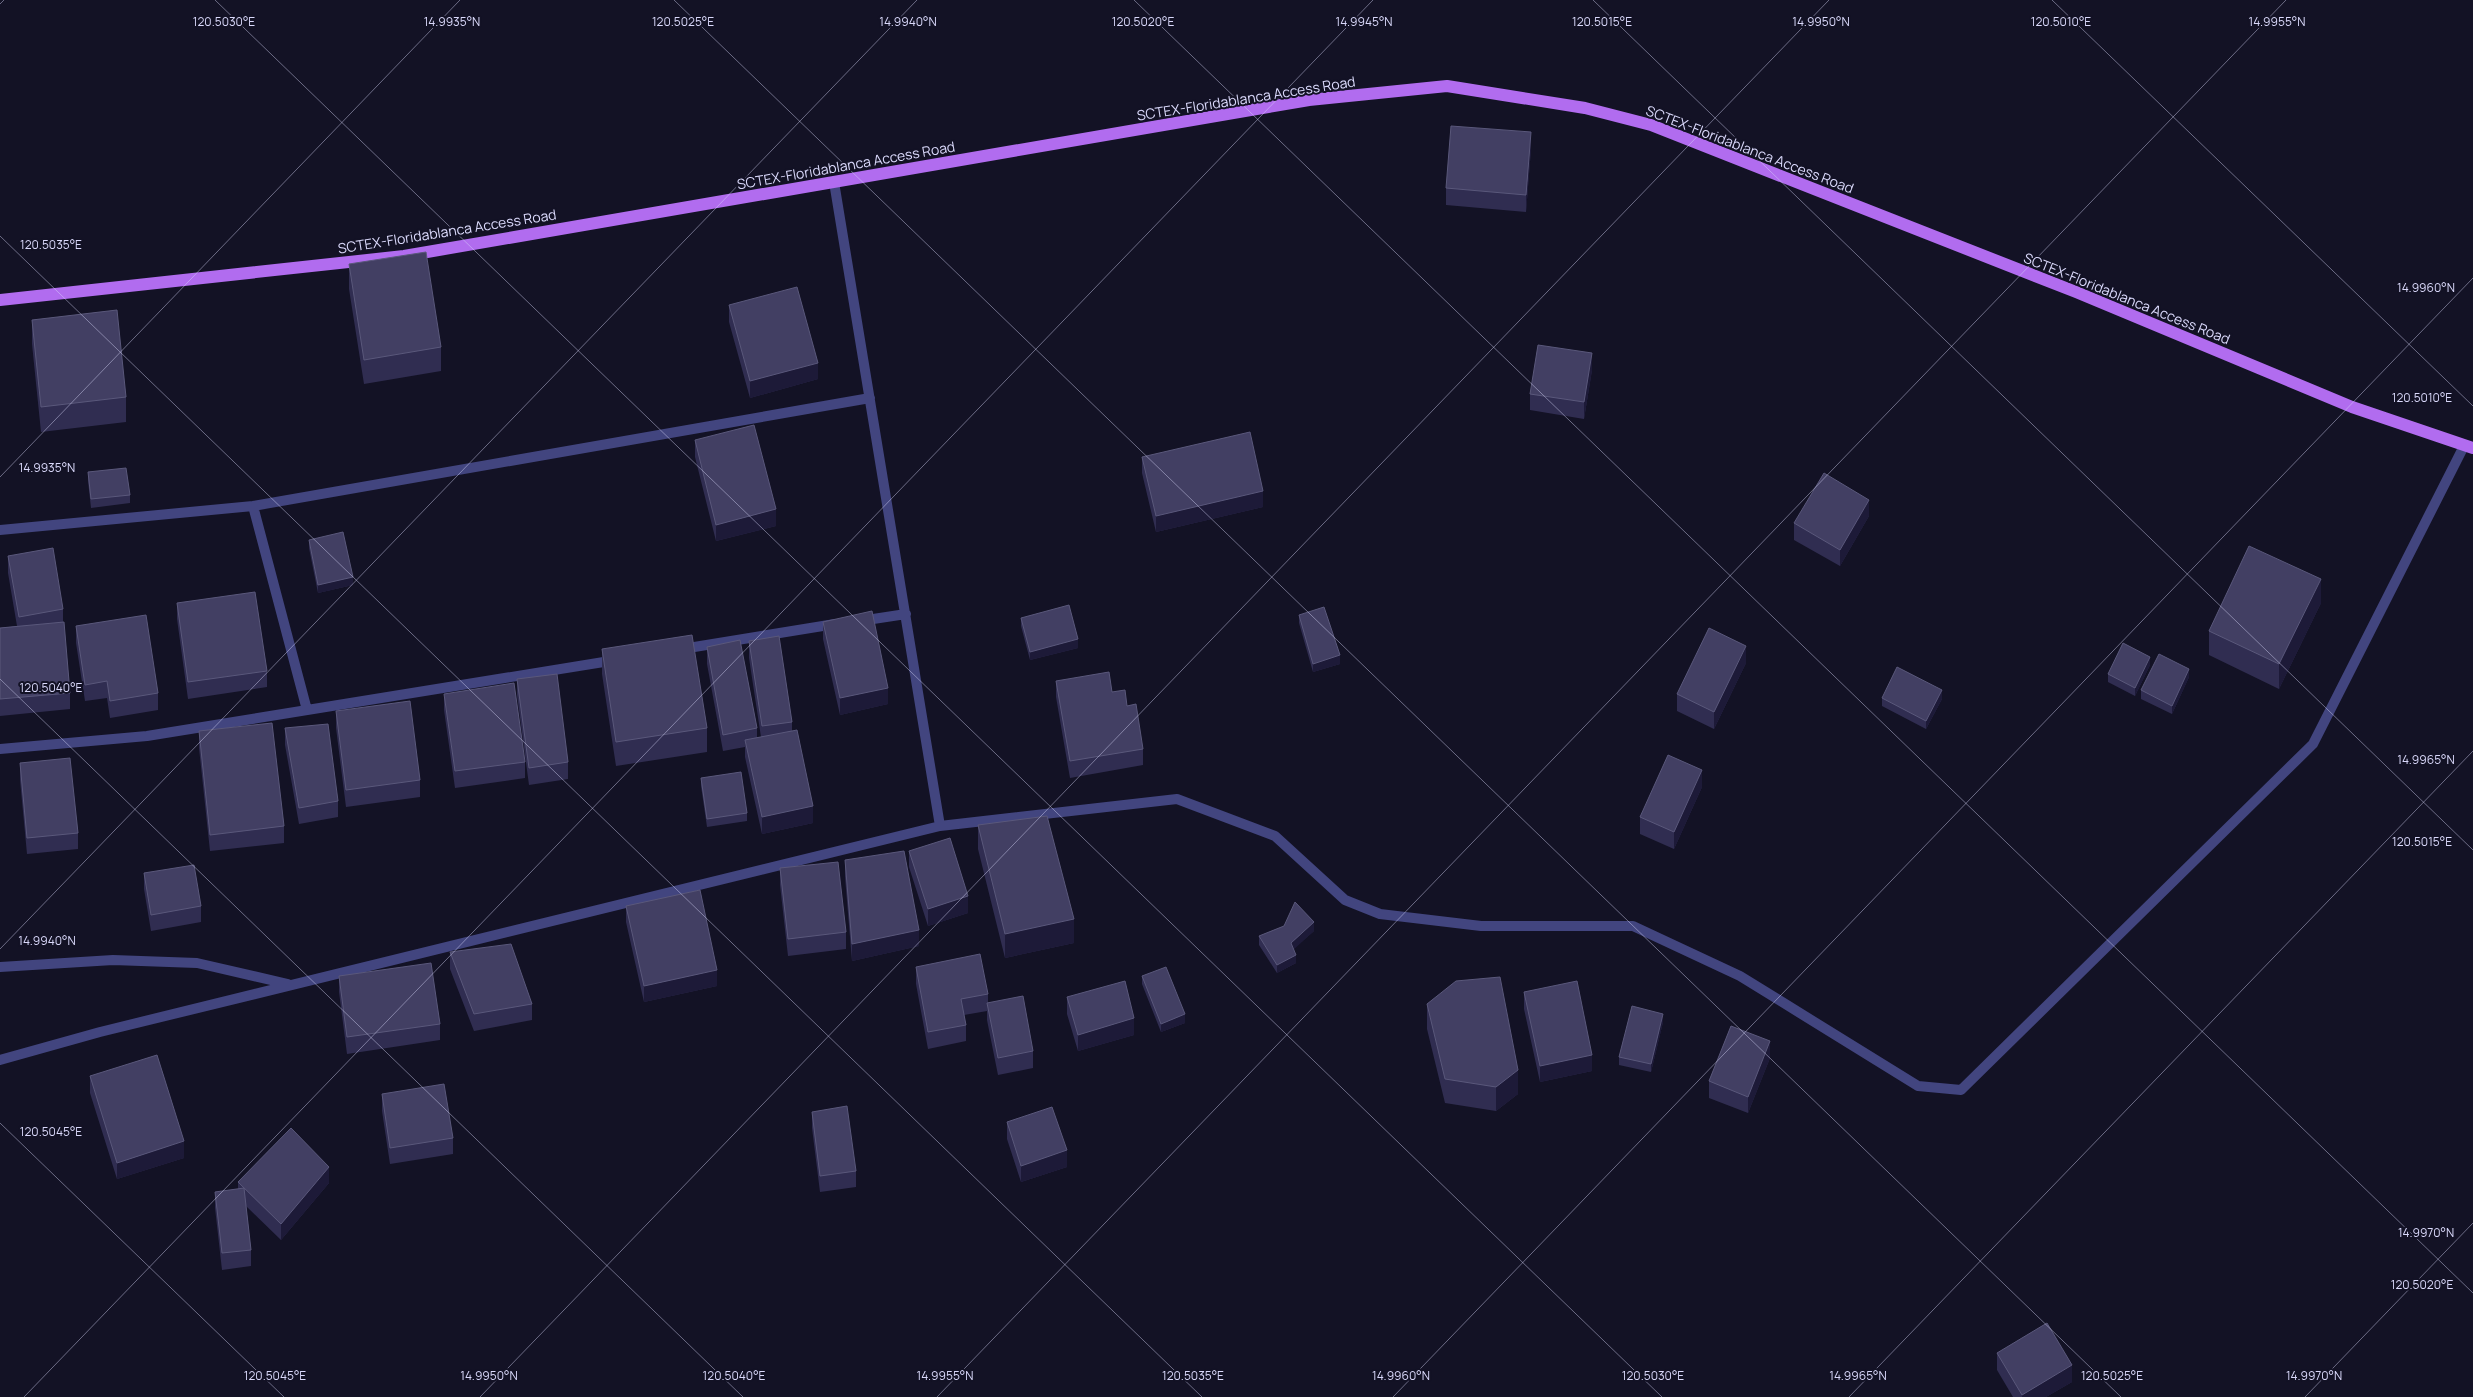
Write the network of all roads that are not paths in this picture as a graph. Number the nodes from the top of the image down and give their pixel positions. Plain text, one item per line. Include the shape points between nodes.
1 (834, 182) junction
2 (0, 300) edge
3 (870, 398) junction
4 (2468, 447) edge
5 (254, 506) junction
6 (0, 530) edge
7 (906, 614) junction
8 (672, 650) edge
9 (623, 658) edge
10 (307, 710) junction
11 (0, 749) edge
12 (940, 826) junction
13 (0, 967) edge
14 (291, 985) junction
15 (0, 1060) edge

1 - 2 main road, SCTEX-Floridablanca Access Road via 404,256
1 - 3 street
1 - 4 main road, SCTEX-Floridablanca Access Road via 1310,100 1447,86 1575,106 1651,125 2076,292 2352,407
3 - 5 street
3 - 7 street
4 - 12 street via 2313,744 1961,1090 1918,1086 1740,976 1633,926 1481,926 1380,914 1345,900 1275,836 1177,799
5 - 6 street
5 - 10 street
7 - 8 street
7 - 12 street
9 - 10 street
10 - 11 street via 147,736
12 - 14 street
13 - 14 street via 113,960 197,963
14 - 15 street

